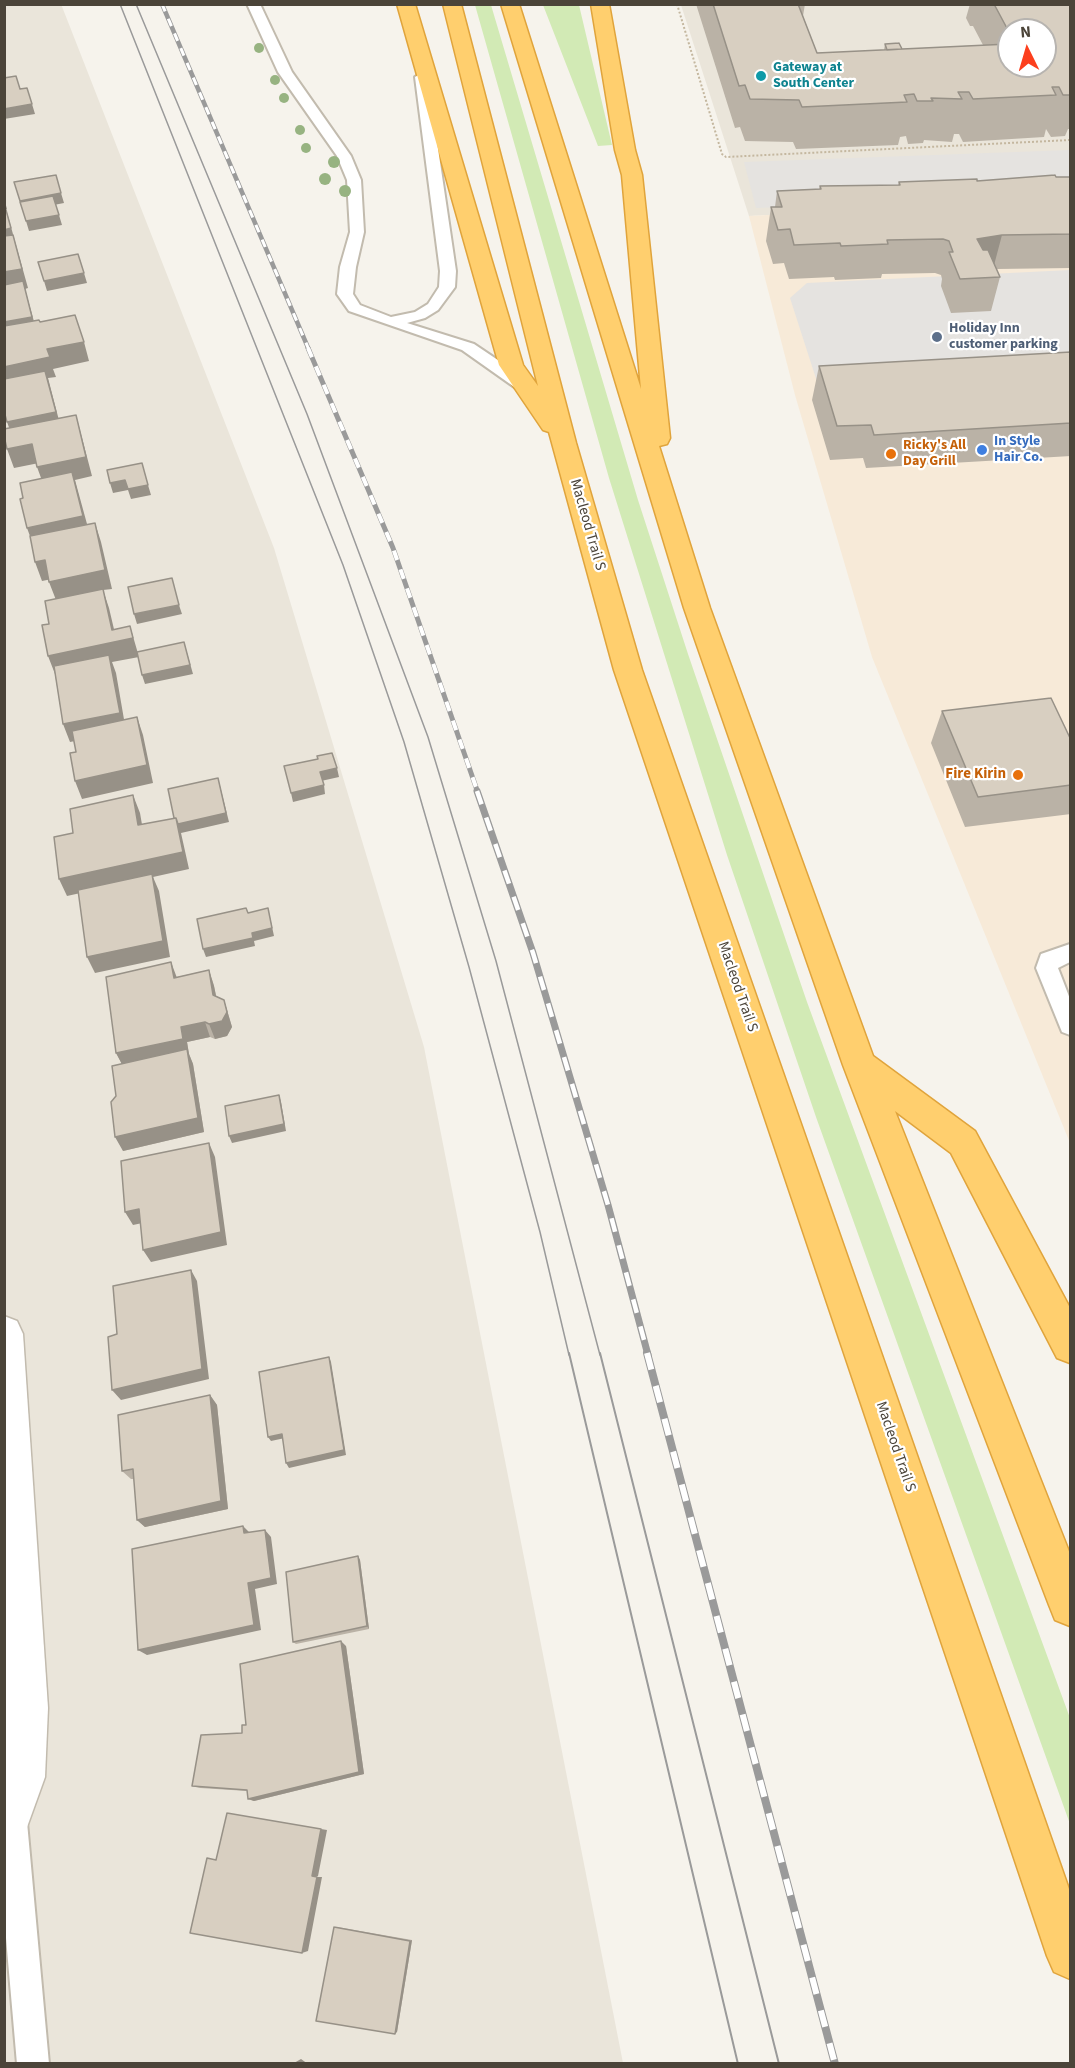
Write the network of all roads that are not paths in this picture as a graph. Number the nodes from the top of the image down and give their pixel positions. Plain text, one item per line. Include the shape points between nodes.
1 (253, 4) edge
2 (406, 4) edge
3 (452, 4) edge
4 (510, 4) edge
5 (600, 4) edge
6 (417, 43) junction
7 (394, 321) junction
8 (526, 387) junction
9 (564, 443) junction
10 (666, 512) junction
11 (1071, 953) edge
12 (1071, 1025) edge
13 (860, 1065) junction
14 (4, 1334) edge
15 (1071, 1345) edge
16 (8, 1448) edge
17 (1071, 1605) edge
18 (8, 1814) edge
19 (1071, 1956) edge
20 (33, 2064) edge

1 - 7 lane via 285,72 344,156 354,180 357,232 345,294 354,308
2 - 6 highway
3 - 9 highway, Macleod Trail S
4 - 10 highway
5 - 10 highway via 632,175
6 - 7 lane via 447,287 433,307 420,315
6 - 8 highway via 511,365
7 - 8 lane via 468,347
8 - 9 highway
9 - 19 highway, Macleod Trail S via 632,681
10 - 13 highway
11 - 12 lane via 1049,960 1047,968
13 - 15 highway via 963,1142
13 - 17 highway
14 - 16 street
16 - 18 street via 27,1708 23,1777
18 - 20 lane

